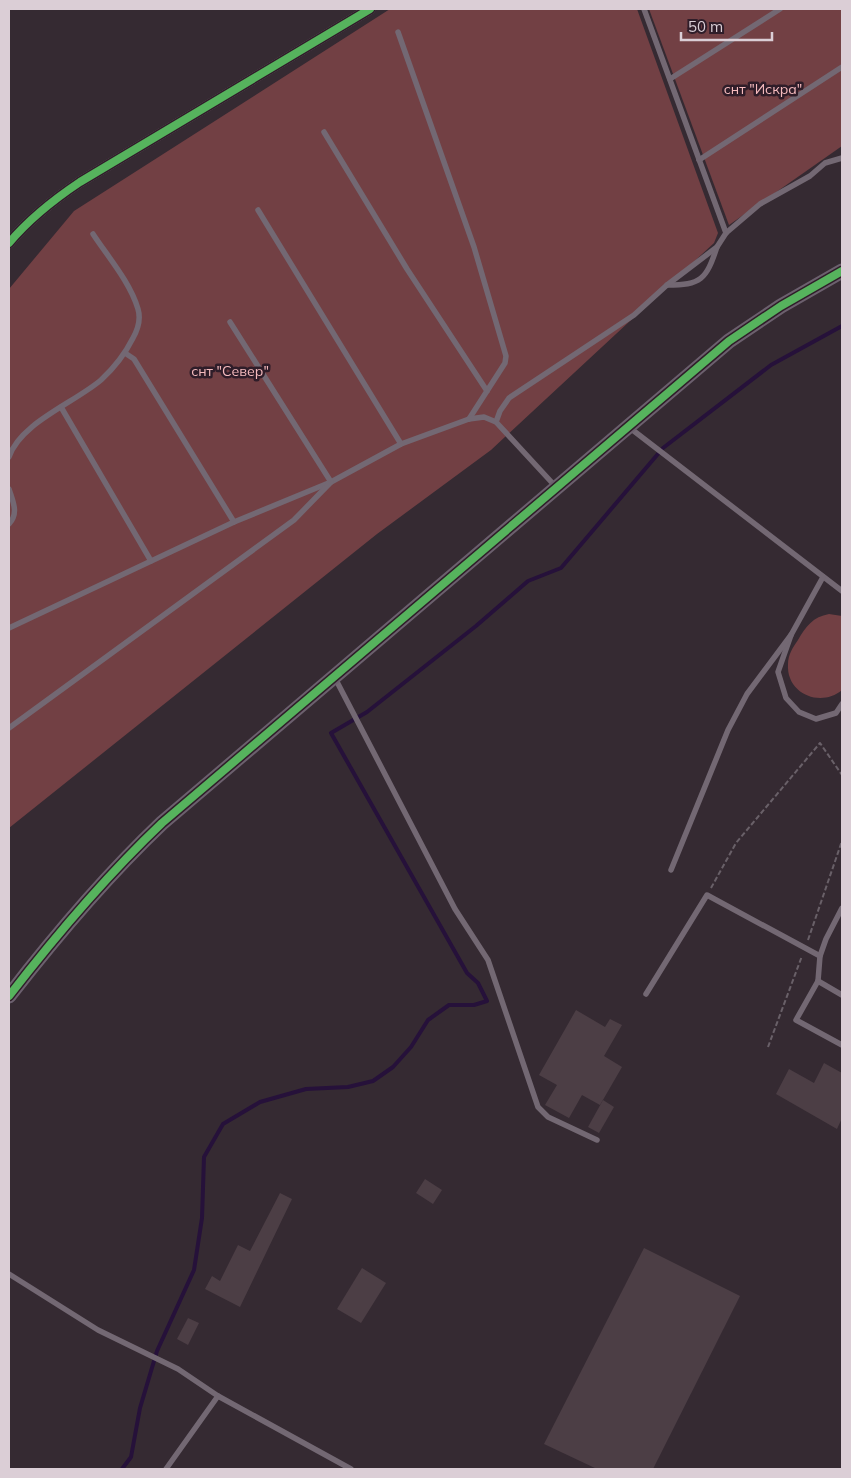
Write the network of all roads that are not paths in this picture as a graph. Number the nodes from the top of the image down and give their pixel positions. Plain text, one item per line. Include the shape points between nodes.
1 (370, 9) edge
2 (644, 9) edge
3 (780, 9) edge
4 (398, 32) dead end
5 (842, 67) edge
6 (670, 78) junction
7 (324, 132) dead end
8 (842, 158) edge
9 (698, 160) junction
10 (258, 210) dead end
11 (726, 233) junction
12 (94, 234) dead end
13 (9, 243) edge
14 (717, 247) junction
15 (842, 271) edge
16 (667, 285) junction
17 (230, 322) dead end
18 (125, 353) junction
19 (487, 391) junction
20 (61, 407) junction
21 (469, 419) junction
22 (496, 422) junction
23 (627, 426) junction
24 (401, 444) junction
25 (9, 457) edge
26 (330, 482) junction
27 (556, 487) junction
28 (9, 489) edge
29 (234, 522) junction
30 (9, 524) edge
31 (151, 560) junction
32 (823, 577) junction
33 (842, 591) edge
34 (9, 628) edge
35 (791, 635) junction
36 (335, 678) junction
37 (842, 704) edge
38 (9, 728) edge
39 (671, 870) dead end
40 (842, 908) edge
41 (820, 956) junction
42 (818, 981) junction
43 (646, 994) dead end
44 (842, 995) edge
45 (9, 996) edge
46 (842, 1045) edge
47 (597, 1140) dead end
48 (9, 1274) edge
49 (218, 1396) junction
50 (166, 1469) edge
51 (351, 1469) edge

1 - 13 street via 80,182 49,203
2 - 6 lane
3 - 6 lane
4 - 19 lane via 474,247 504,344 506,363
5 - 9 lane
6 - 9 lane
7 - 19 lane via 407,269
8 - 11 lane via 825,163 810,176 760,204
9 - 11 lane
10 - 24 lane
11 - 14 lane
12 - 18 lane via 134,297 139,311 136,333
14 - 16 lane
14 - 16 lane via 710,268 702,279 689,285
15 - 23 street via 729,341
16 - 22 lane via 608,334 510,398 500,410
17 - 26 lane
18 - 20 lane via 100,381
18 - 29 lane via 134,359
19 - 21 lane
20 - 25 lane via 12,446
20 - 31 lane
21 - 22 lane via 484,417
21 - 24 lane
22 - 27 lane
23 - 27 street
23 - 32 lane
24 - 26 lane
26 - 29 lane
26 - 38 lane via 294,520
27 - 36 street
28 - 30 lane via 15,507
29 - 31 lane
31 - 34 lane
32 - 33 lane
32 - 35 lane
35 - 37 lane via 778,672 786,698 799,712 816,719 836,712
35 - 39 lane via 747,694 728,730
36 - 45 street via 162,823 116,867 62,928
36 - 47 lane via 455,909 488,960 538,1106 548,1117
40 - 41 lane
41 - 42 lane
41 - 43 lane via 707,895
42 - 44 lane
42 - 46 lane via 796,1020
48 - 49 lane via 98,1330 178,1369
49 - 50 lane
49 - 51 lane

